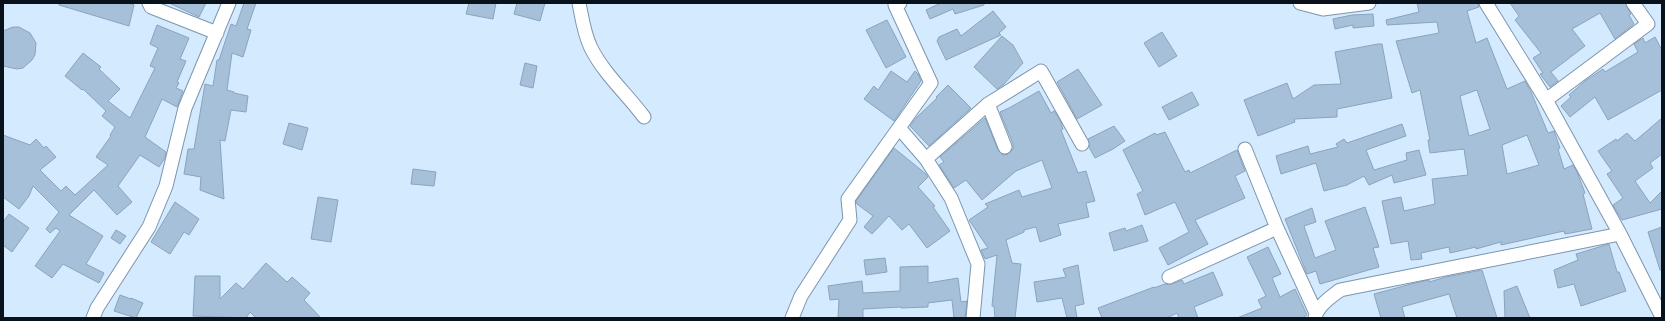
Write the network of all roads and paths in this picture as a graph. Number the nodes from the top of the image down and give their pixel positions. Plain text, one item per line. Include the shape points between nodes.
1 (149, 3) edge
2 (229, 3) edge
3 (579, 3) edge
4 (900, 3) edge
5 (1300, 3) edge
6 (1369, 3) edge
7 (1486, 3) edge
8 (1634, 3) edge
9 (217, 33) junction
10 (1546, 100) junction
11 (988, 104) junction
12 (644, 117) dead end
13 (900, 129) junction
14 (1082, 144) dead end
15 (1005, 147) dead end
16 (1245, 148) dead end
17 (926, 159) junction
18 (1277, 228) junction
19 (1620, 234) junction
20 (1169, 277) dead end
21 (1316, 316) edge
22 (1662, 317) edge
23 (93, 318) edge
24 (792, 318) edge
25 (973, 318) edge

1 - 9 street via 152,7
2 - 9 street
3 - 12 street via 591,48 599,62
4 - 13 street via 895,5 931,83
5 - 6 street via 1323,9
7 - 10 street
8 - 10 street via 1648,24
9 - 23 street via 185,108 166,186 148,226
10 - 19 street
11 - 14 street via 1042,71
11 - 15 street
11 - 17 street
13 - 17 street
13 - 24 street via 848,199 850,220 801,296
16 - 18 street
17 - 25 street via 951,198 978,264
18 - 20 street
18 - 21 street
19 - 21 street via 1340,290 1327,300
19 - 22 street

